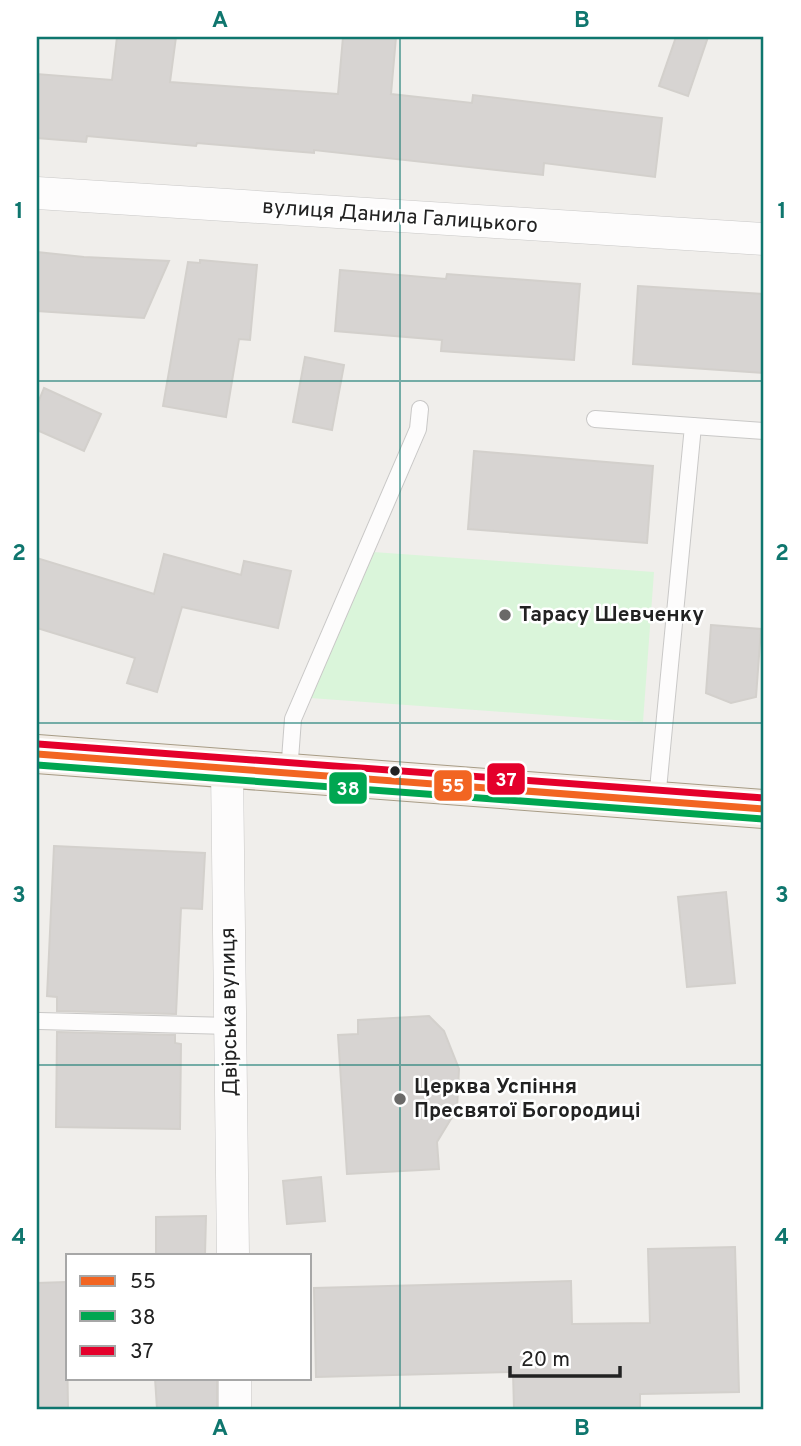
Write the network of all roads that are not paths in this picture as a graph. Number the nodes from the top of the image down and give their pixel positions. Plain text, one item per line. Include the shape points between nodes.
1 (37, 193) edge
2 (764, 239) edge
3 (419, 409) dead end
4 (595, 418) dead end
5 (693, 426) junction
6 (764, 430) edge
7 (37, 754) edge
8 (227, 769) junction
9 (289, 773) junction
10 (657, 800) junction
11 (764, 809) edge
12 (39, 1021) dead end
13 (230, 1026) junction
14 (233, 1254) edge
15 (235, 1380) edge
16 (235, 1409) edge

1 - 2 street, вулиця Данила Галицького
3 - 9 lane via 418,429 293,719
4 - 5 lane
5 - 6 lane
5 - 10 lane
7 - 8 main road
8 - 9 main road
8 - 13 street, Двірська вулиця
9 - 10 main road
10 - 11 main road
12 - 13 lane
13 - 14 street, Двірська вулиця
15 - 16 street

